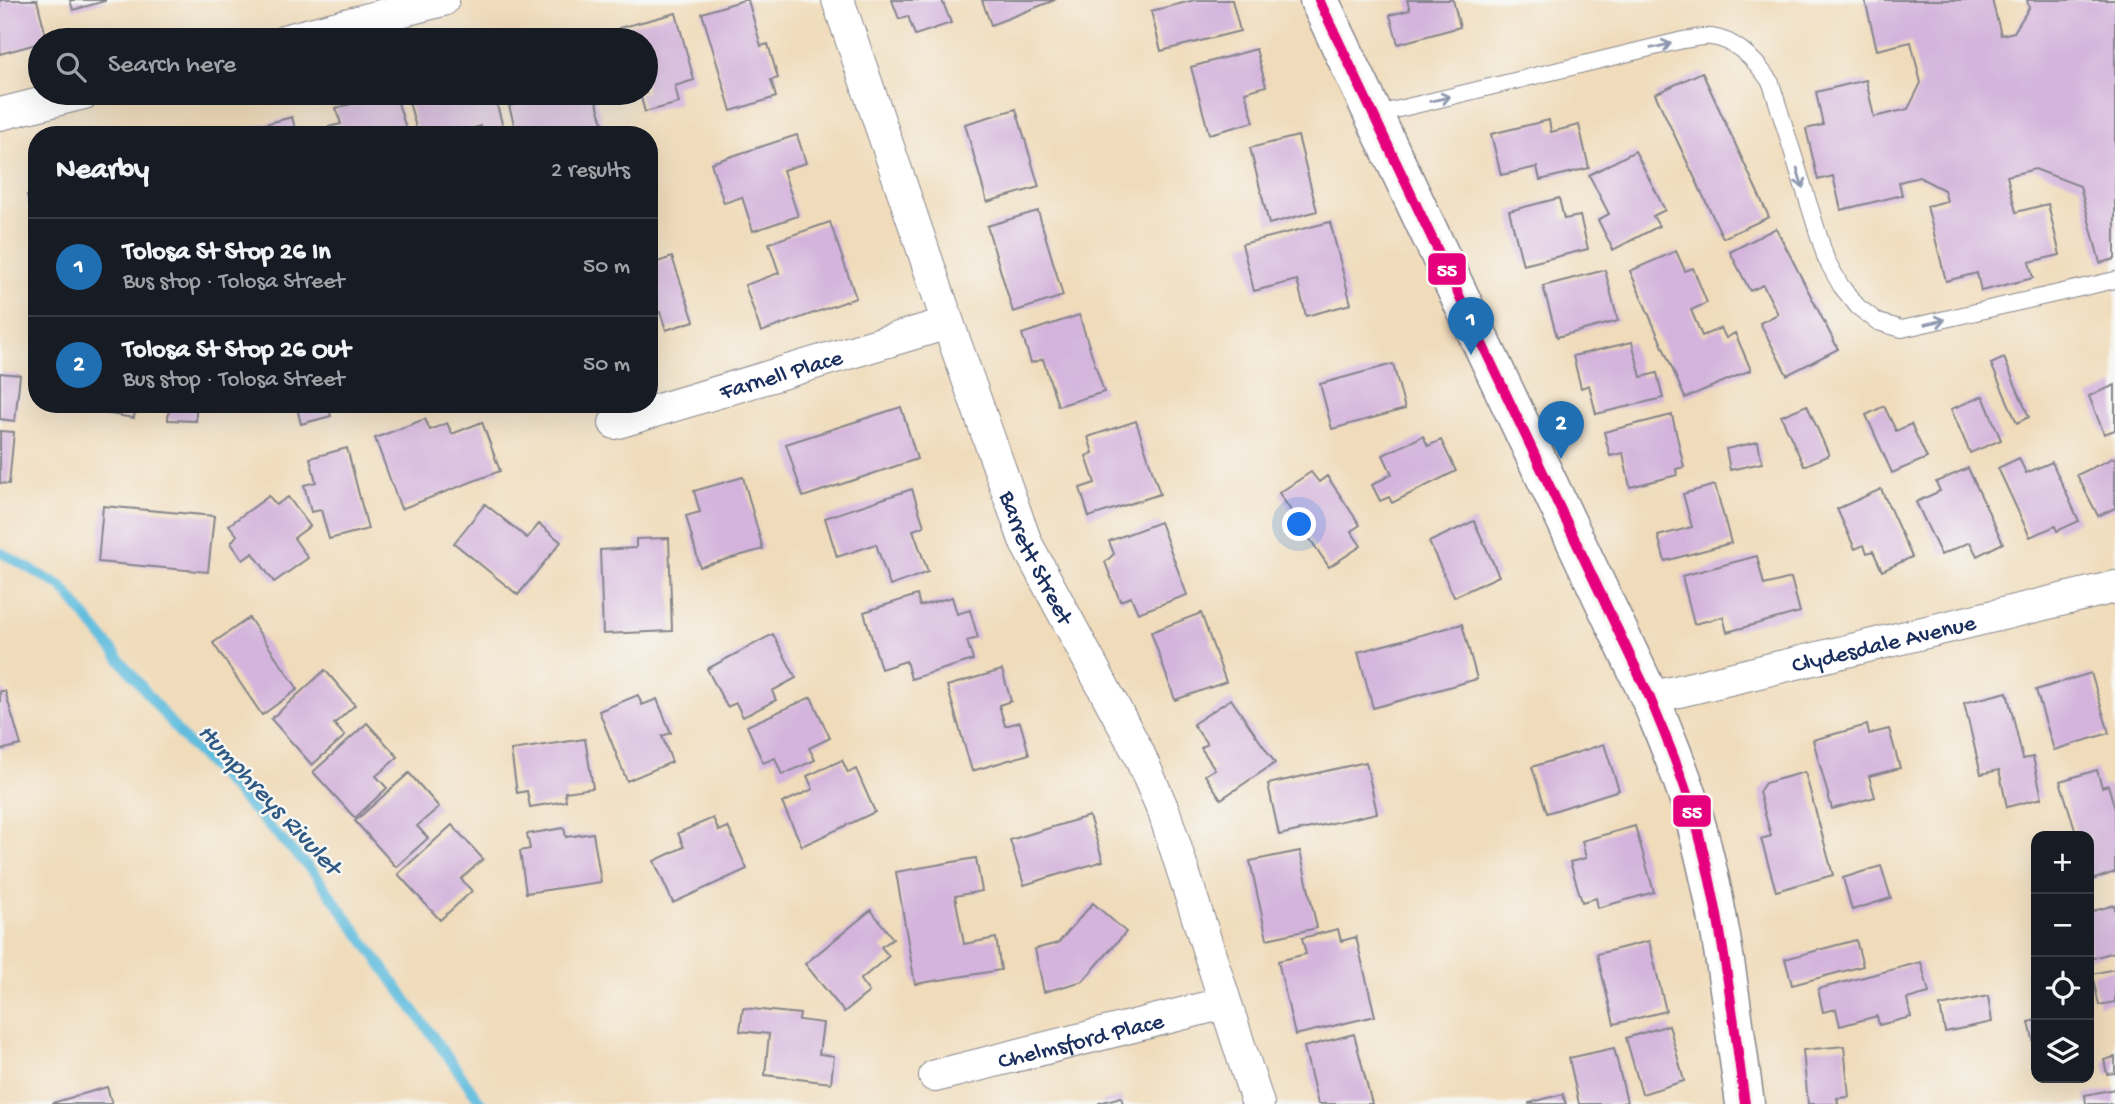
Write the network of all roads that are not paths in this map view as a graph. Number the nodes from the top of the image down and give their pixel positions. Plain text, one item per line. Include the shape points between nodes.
1 (443, 0) edge
2 (838, 0) edge
3 (1319, 0) edge
4 (334, 28) edge
5 (36, 105) edge
6 (0, 114) edge
7 (1374, 115) junction
8 (2115, 280) edge
9 (948, 323) junction
10 (658, 411) edge
11 (651, 413) edge
12 (615, 424) dead end
13 (2115, 587) edge
14 (1650, 698) junction
15 (1225, 1003) junction
16 (935, 1076) dead end
17 (1258, 1104) edge
18 (1745, 1104) edge

1 - 4 street
2 - 9 street, Barrett Street
3 - 7 street
5 - 6 street
7 -> 8 lane via 1710,37 1745,54 1771,83 1826,259 1858,307 1878,322 1902,330
7 - 14 street
9 - 10 street, Farnell Place
9 - 15 street, Barrett Street via 1026,542 1138,752 1164,812
11 - 12 street, Farnell Place
13 - 14 street, Clydesdale Avenue
14 - 18 street via 1690,802 1703,851
15 - 16 street, Chelmsford Place
15 - 17 street, Barrett Street

